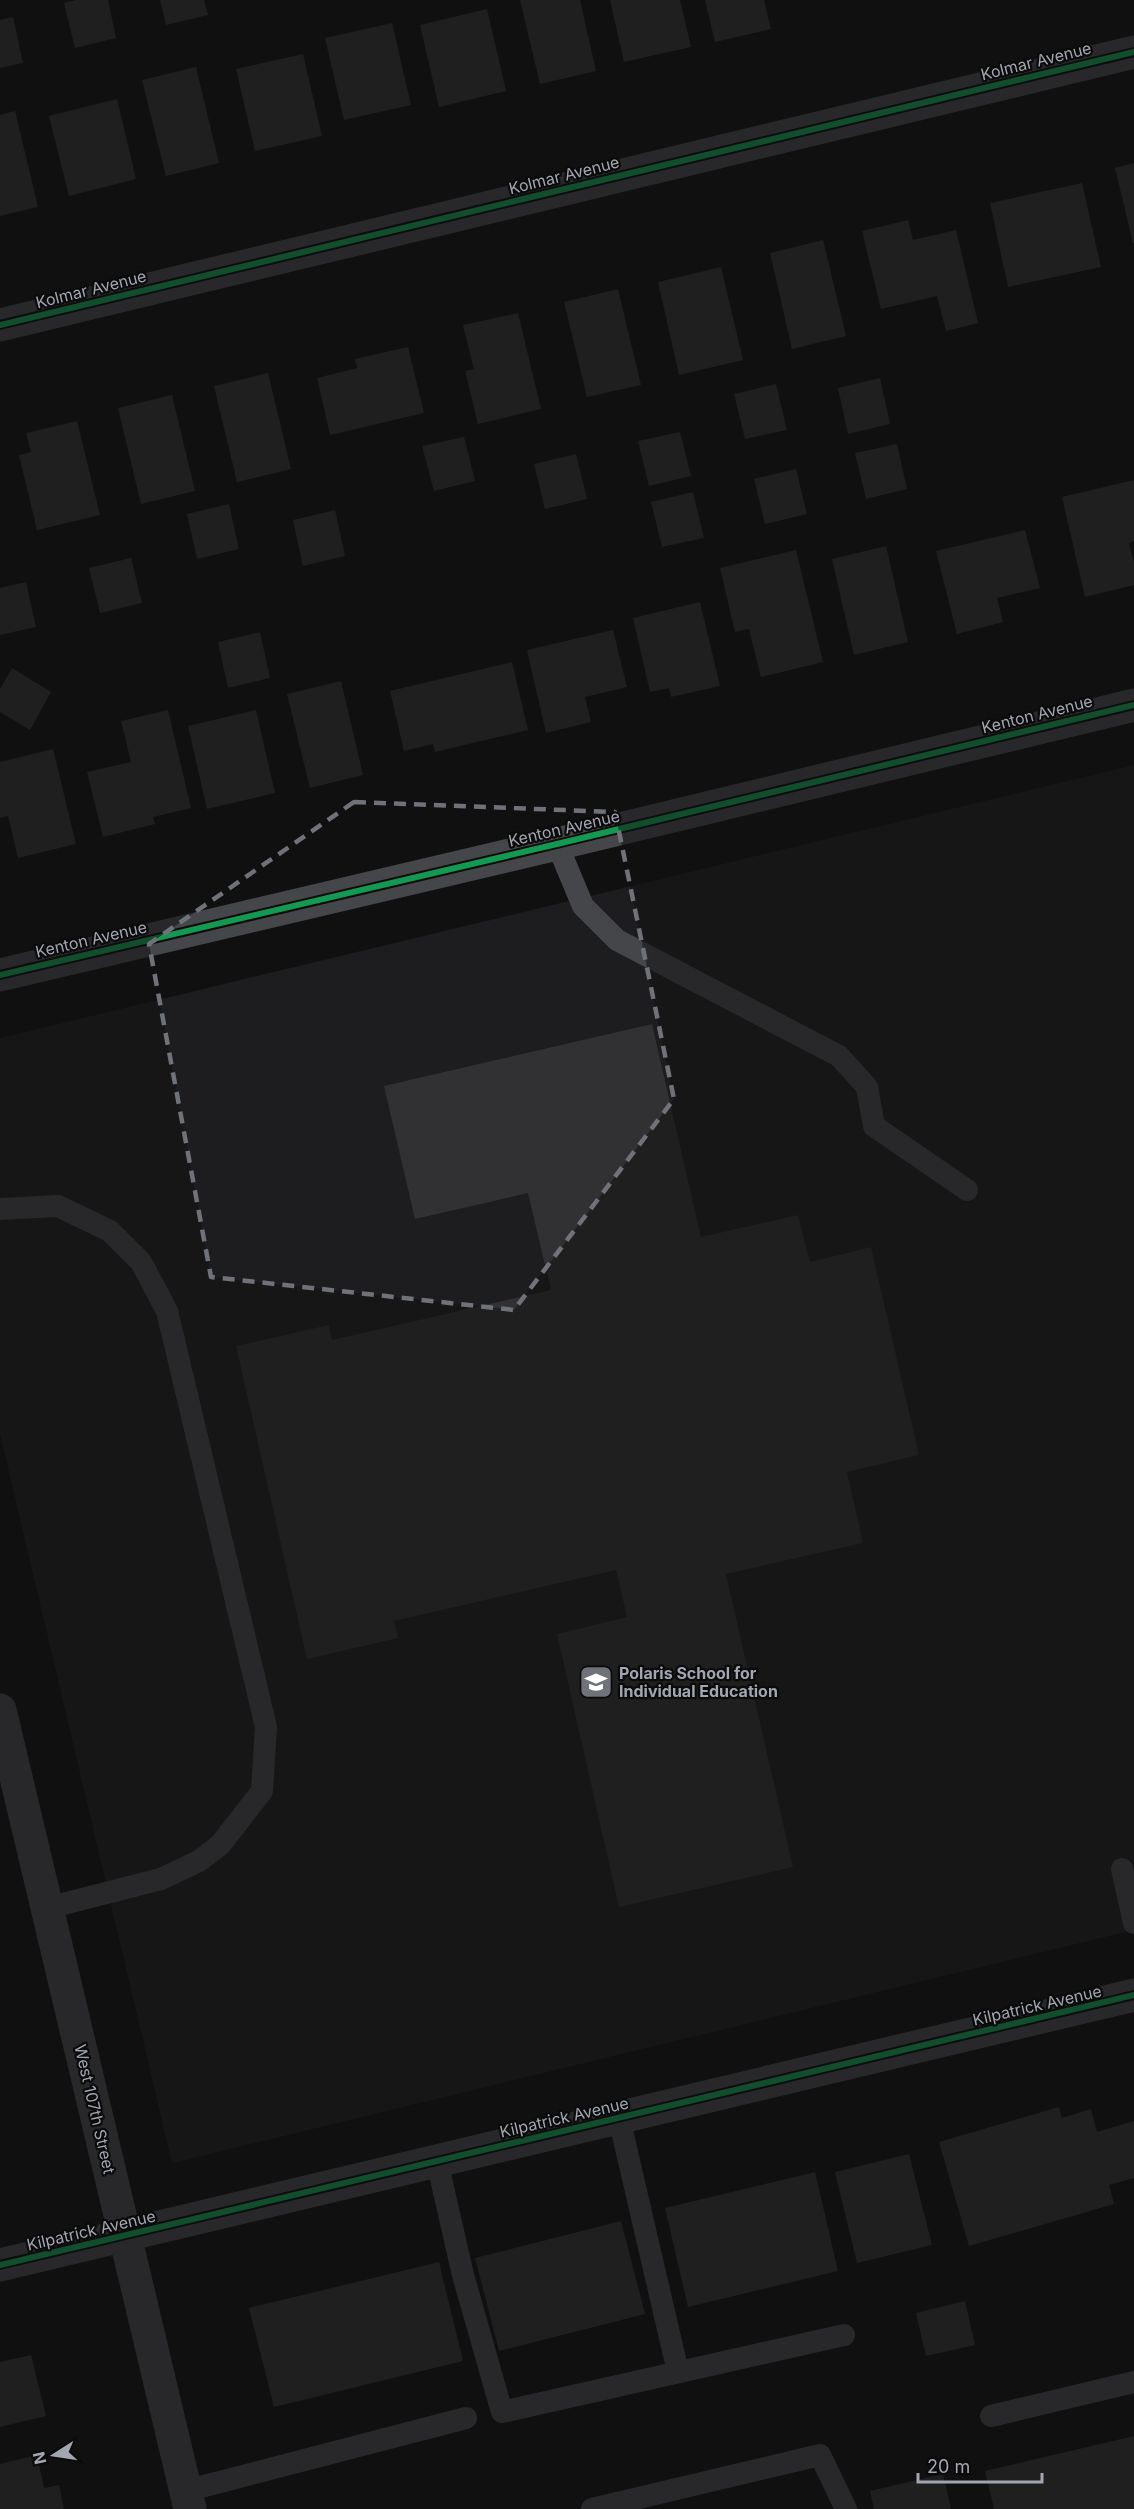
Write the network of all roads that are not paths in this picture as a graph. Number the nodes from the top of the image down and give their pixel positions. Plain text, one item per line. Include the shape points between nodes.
1 (1134, 52) edge
2 (0, 325) edge
3 (1134, 705) edge
4 (557, 844) junction
5 (0, 975) edge
6 (967, 1190) dead end
7 (0, 1209) edge
8 (0, 1710) edge
9 (1122, 1869) dead end
10 (47, 1908) junction
11 (1134, 1923) edge
12 (1134, 1995) edge
13 (619, 2118) junction
14 (437, 2161) junction
15 (124, 2236) junction
16 (0, 2265) edge
17 (844, 2335) dead end
18 (678, 2372) junction
19 (1134, 2382) edge
20 (991, 2416) dead end
21 (466, 2418) dead end
22 (187, 2500) edge
23 (592, 2509) edge
24 (846, 2509) edge

1 - 2 street, Kolmar Avenue
3 - 4 street, Kenton Avenue
4 - 5 street, Kenton Avenue
4 - 6 lane via 583,906 617,940 839,1056 867,1087 874,1126
7 - 10 lane via 58,1206 110,1232 141,1262 167,1311 266,1727 262,1791 220,1845 199,1861 161,1879
8 - 10 street, West 107th Street
9 - 11 lane
10 - 15 street, West 107th Street
12 - 13 street, Kilpatrick Avenue
13 - 14 street, Kilpatrick Avenue
13 - 18 lane
14 - 15 street, Kilpatrick Avenue
14 - 18 lane via 463,2275 502,2412
15 - 16 street, Kilpatrick Avenue
15 - 22 street, West 107th Street
17 - 18 lane
19 - 20 lane
21 - 22 lane
23 - 24 lane via 820,2455

